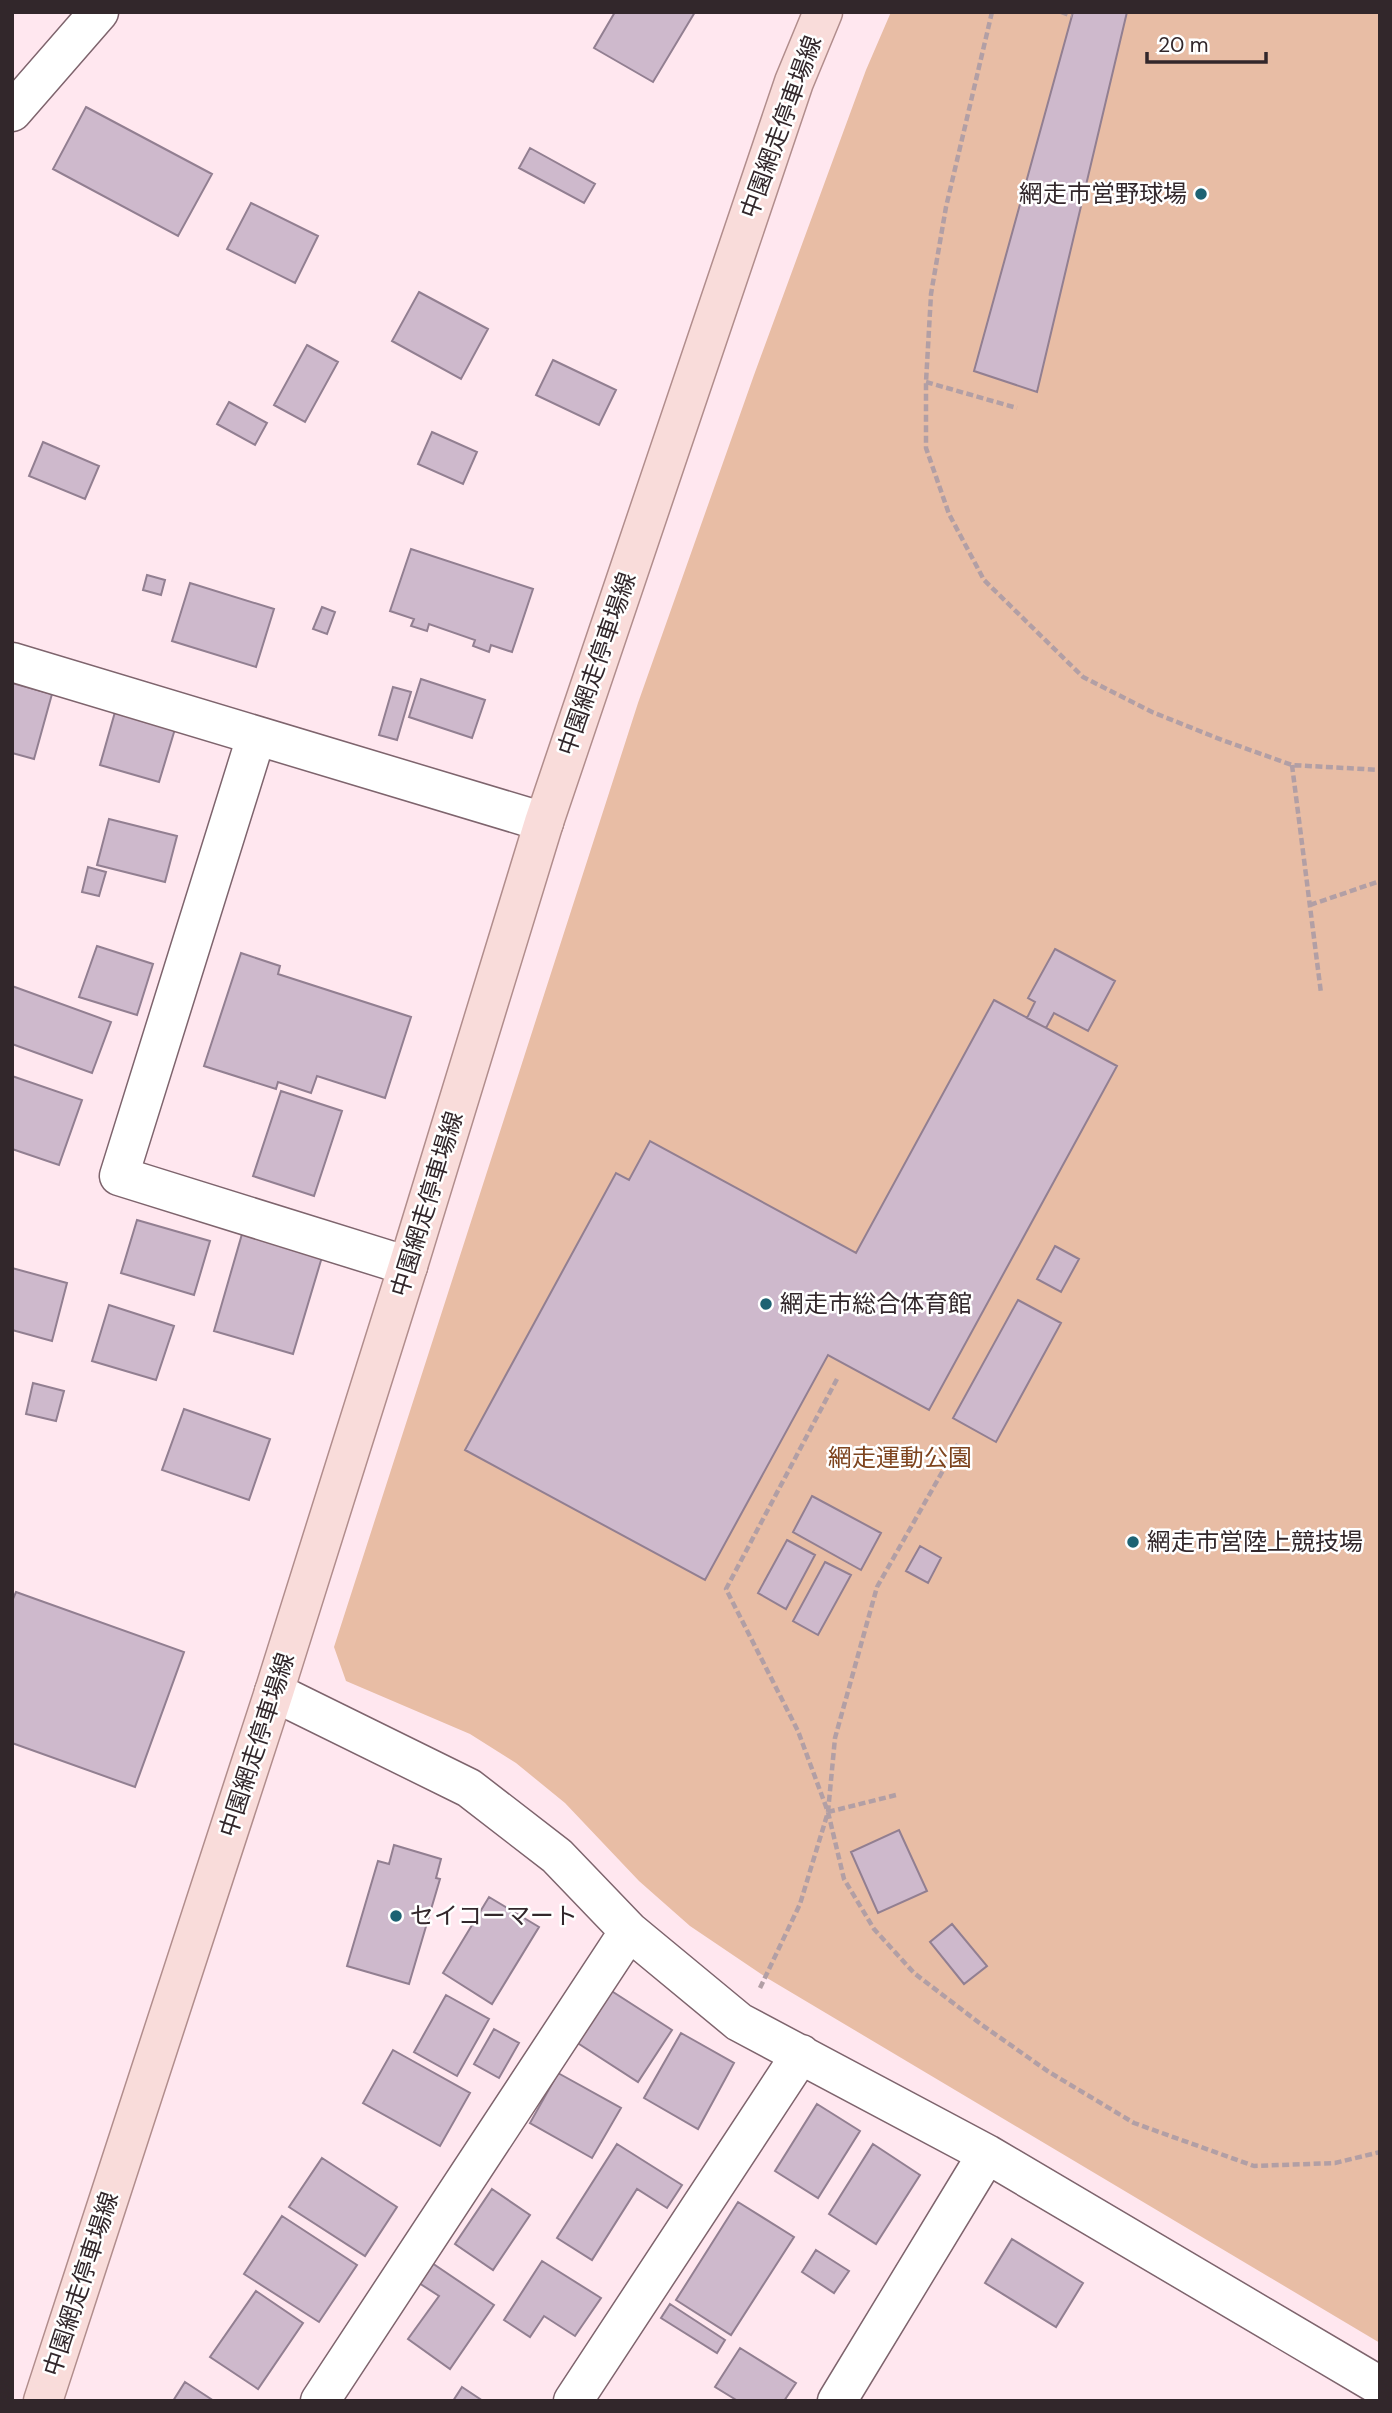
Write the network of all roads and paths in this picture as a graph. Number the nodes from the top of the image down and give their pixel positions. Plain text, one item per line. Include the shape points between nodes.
1 (99, 12) edge
2 (823, 12) edge
3 (992, 12) edge
4 (1060, 12) edge
5 (1072, 16) dead end
6 (12, 112) edge
7 (926, 382) junction
8 (1017, 408) dead end
9 (12, 662) edge
10 (256, 737) junction
11 (1292, 765) junction
12 (1380, 770) edge
13 (544, 822) junction
14 (1380, 881) edge
15 (1310, 905) junction
16 (1321, 993) dead end
17 (408, 1266) junction
18 (837, 1379) dead end
19 (958, 1444) dead end
20 (274, 1692) junction
21 (896, 1795) dead end
22 (828, 1812) junction
23 (629, 1931) junction
24 (739, 2022) junction
25 (801, 2054) junction
26 (1380, 2152) edge
27 (987, 2154) junction
28 (1380, 2386) edge
29 (43, 2401) edge
30 (320, 2401) edge
31 (573, 2401) edge
32 (837, 2401) edge

1 - 6 street
2 - 13 main road, 中園網走停車場線 via 794,82
3 - 7 path via 946,207 931,294
4 - 5 path
7 - 8 path
7 - 11 path via 926,448 949,514 984,580 1083,677 1153,712
9 - 10 street
10 - 13 street
10 - 17 street via 119,1176
11 - 12 path
11 - 15 path
13 - 17 main road, 中園網走停車場線
14 - 15 path
15 - 16 path
17 - 20 main road, 中園網走停車場線
18 - 22 path via 726,1589 798,1731
19 - 22 path via 877,1587 835,1738
20 - 23 street via 469,1788 557,1856
20 - 29 main road, 中園網走停車場線
21 - 22 path
22 - 24 path via 800,1904 767,1978
22 - 26 path via 844,1879 874,1929 914,1973 1049,2072 1134,2123 1254,2166 1335,2163
23 - 24 street
23 - 30 street
24 - 25 street
25 - 27 street
25 - 31 street
27 - 28 street
27 - 32 street

